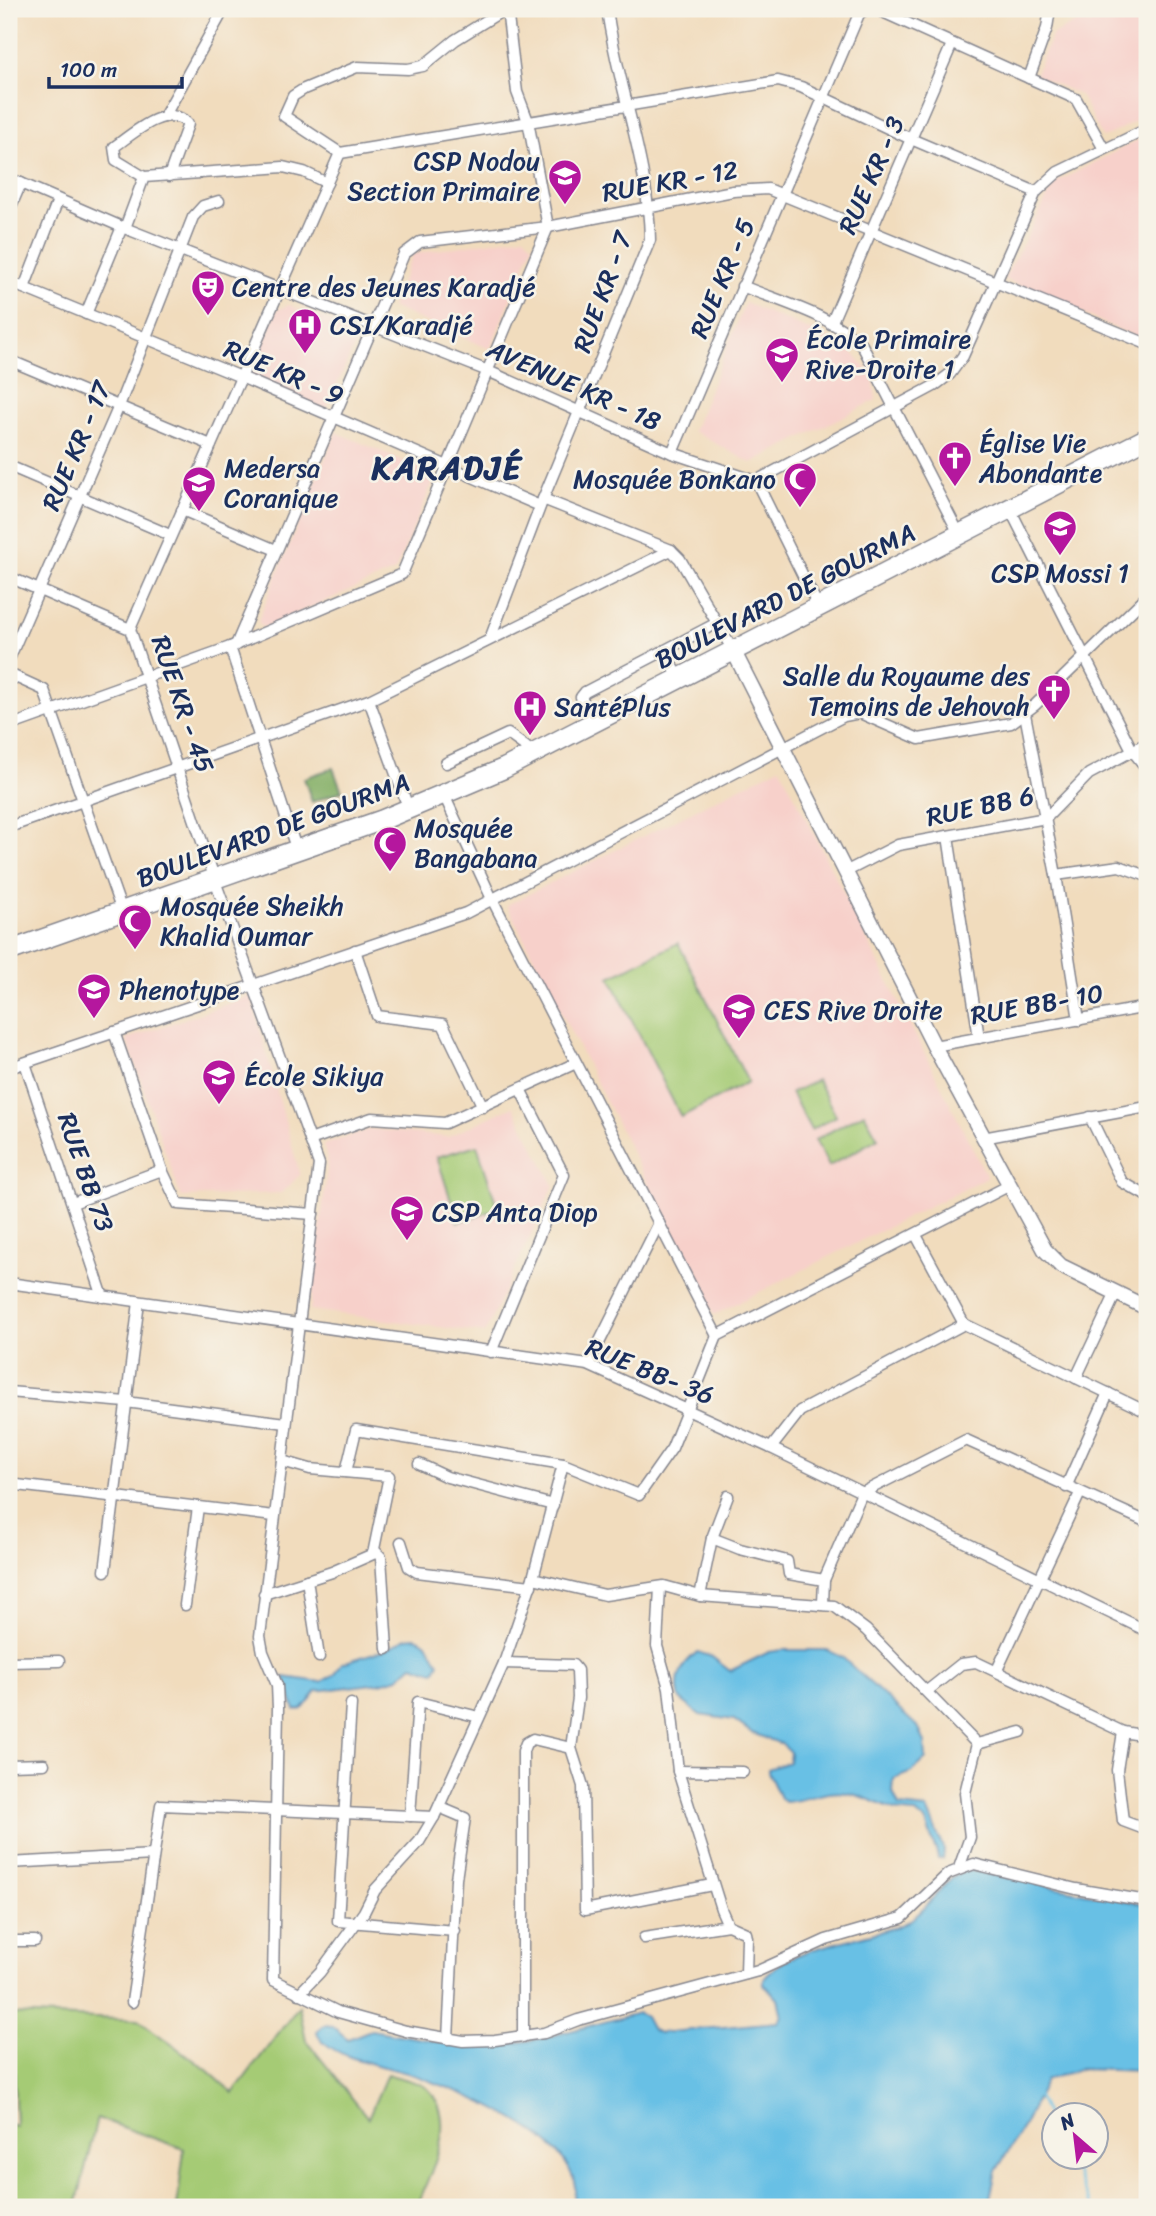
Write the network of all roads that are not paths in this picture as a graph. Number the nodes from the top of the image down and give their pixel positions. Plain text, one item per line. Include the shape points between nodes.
1 (14, 9) edge
2 (225, 9) edge
3 (506, 9) edge
4 (607, 9) edge
5 (876, 9) edge
6 (1050, 9) edge
7 (859, 11) edge
8 (9, 14) edge
9 (952, 44) junction
10 (1029, 78) junction
11 (824, 99) junction
12 (628, 104) junction
13 (164, 117) junction
14 (528, 121) junction
15 (1147, 129) edge
16 (911, 139) junction
17 (1104, 149) junction
18 (340, 153) junction
19 (169, 176) junction
20 (144, 177) junction
21 (9, 178) edge
22 (21, 183) junction
23 (327, 183) junction
24 (1036, 192) junction
25 (784, 193) junction
26 (58, 200) junction
27 (219, 201) dead end
28 (648, 207) junction
29 (9, 211) edge
30 (123, 227) junction
31 (548, 227) junction
32 (871, 230) junction
33 (181, 249) junction
34 (996, 281) junction
35 (9, 282) edge
36 (742, 286) junction
37 (24, 288) junction
38 (279, 289) junction
39 (86, 314) junction
40 (831, 324) junction
41 (372, 325) junction
42 (146, 338) junction
43 (1147, 344) edge
44 (9, 360) edge
45 (488, 371) junction
46 (241, 377) junction
47 (119, 406) junction
48 (894, 407) junction
49 (581, 411) junction
50 (334, 419) junction
51 (1147, 428) edge
52 (1147, 438) edge
53 (211, 444) junction
54 (672, 453) junction
55 (9, 466) edge
56 (447, 467) junction
57 (756, 481) junction
58 (79, 496) junction
59 (542, 503) junction
60 (1010, 509) junction
61 (182, 510) junction
62 (955, 526) junction
63 (170, 535) junction
64 (276, 550) junction
65 (671, 550) junction
66 (9, 577) edge
67 (38, 589) junction
68 (1147, 596) edge
69 (814, 598) junction
70 (717, 623) junction
71 (130, 629) junction
72 (491, 639) junction
73 (233, 646) junction
74 (731, 647) junction
75 (664, 651) junction
76 (1085, 655) junction
77 (9, 659) edge
78 (675, 670) junction
79 (9, 674) edge
80 (146, 677) junction
81 (369, 700) junction
82 (52, 710) junction
83 (1024, 713) junction
84 (590, 715) junction
85 (9, 726) edge
86 (260, 739) junction
87 (1147, 743) edge
88 (526, 747) junction
89 (784, 747) junction
90 (1132, 750) junction
91 (446, 763) dead end
92 (177, 768) junction
93 (1147, 769) edge
94 (444, 795) junction
95 (405, 799) junction
96 (83, 801) junction
97 (1046, 818) junction
98 (9, 827) edge
99 (948, 836) junction
100 (294, 842) junction
101 (845, 872) junction
102 (1056, 875) junction
103 (214, 876) junction
104 (1147, 876) edge
105 (492, 899) junction
106 (119, 902) junction
107 (9, 941) edge
108 (355, 950) junction
109 (9, 951) edge
110 (253, 985) junction
111 (1147, 1007) edge
112 (1079, 1020) junction
113 (114, 1032) junction
114 (979, 1038) junction
115 (934, 1046) junction
116 (25, 1063) junction
117 (576, 1063) junction
118 (9, 1068) edge
119 (520, 1089) junction
120 (483, 1107) junction
121 (1147, 1107) edge
122 (1090, 1117) junction
123 (983, 1138) junction
124 (310, 1140) junction
125 (162, 1170) junction
126 (1008, 1186) junction
127 (1147, 1196) edge
128 (73, 1203) junction
129 (313, 1214) junction
130 (659, 1223) junction
131 (916, 1235) junction
132 (9, 1283) edge
133 (1116, 1293) junction
134 (103, 1297) junction
135 (139, 1302) junction
136 (1147, 1308) edge
137 (299, 1324) junction
138 (964, 1324) junction
139 (717, 1336) junction
140 (491, 1352) junction
141 (588, 1365) junction
142 (1076, 1378) junction
143 (9, 1392) edge
144 (1108, 1393) junction
145 (126, 1402) junction
146 (686, 1408) junction
147 (1147, 1412) edge
148 (286, 1423) junction
149 (771, 1448) junction
150 (282, 1461) junction
151 (419, 1464) dead end
152 (563, 1464) junction
153 (346, 1472) junction
154 (9, 1485) edge
155 (1066, 1487) junction
156 (862, 1493) junction
157 (1080, 1493) junction
158 (727, 1496) dead end
159 (114, 1497) junction
160 (553, 1505) junction
161 (198, 1507) junction
162 (274, 1516) junction
163 (1147, 1522) edge
164 (712, 1538) junction
165 (401, 1542) dead end
166 (375, 1551) junction
167 (105, 1571) dead end
168 (307, 1580) junction
169 (824, 1580) junction
170 (1039, 1580) junction
171 (532, 1582) junction
172 (660, 1587) junction
173 (264, 1594) junction
174 (700, 1596) junction
175 (823, 1603) junction
176 (185, 1605) dead end
177 (1147, 1631) edge
178 (387, 1649) dead end
179 (318, 1657) dead end
180 (59, 1661) dead end
181 (9, 1662) edge
182 (503, 1663) junction
183 (997, 1670) junction
184 (927, 1691) junction
185 (351, 1704) dead end
186 (479, 1717) junction
187 (1021, 1732) dead end
188 (1123, 1732) junction
189 (1147, 1736) edge
190 (977, 1744) junction
191 (571, 1748) junction
192 (44, 1764) dead end
193 (9, 1765) edge
194 (678, 1771) junction
195 (743, 1772) dead end
196 (277, 1810) junction
197 (346, 1811) junction
198 (437, 1812) junction
199 (410, 1816) junction
200 (1147, 1830) edge
201 (153, 1855) junction
202 (9, 1863) edge
203 (959, 1868) junction
204 (712, 1885) junction
205 (1147, 1900) edge
206 (354, 1924) junction
207 (728, 1925) junction
208 (455, 1931) junction
209 (644, 1938) dead end
210 (9, 1941) edge
211 (34, 1941) dead end
212 (746, 1975) junction
213 (299, 1994) junction
214 (132, 2002) dead end
215 (523, 2037) junction
216 (448, 2039) junction

1 - 8 street
2 - 13 street
3 - 14 street via 517,92
3 - 18 street via 423,66 358,67 298,92 285,118
4 - 12 street, RUE KR - 7
5 - 9 street
6 - 10 street
7 - 11 street, RUE KR - 5
9 - 10 street
9 - 16 street, RUE KR - 3
10 - 17 street via 1076,99
11 - 12 street via 778,81
11 - 16 street
11 - 25 street, RUE KR - 5
12 - 14 street
12 - 28 street, RUE KR - 7
13 - 19 street via 181,118 188,124
13 - 20 street via 114,147 116,160
14 - 18 street
14 - 31 street
15 - 17 street
16 - 24 street
16 - 32 street, RUE KR - 3
17 - 24 street via 1058,172
18 - 23 street
19 - 20 street
19 - 23 street via 246,167 291,168
20 - 30 street
21 - 22 street, AVENUE KR - 18
22 - 26 street, AVENUE KR - 18
22 - 29 street
23 - 38 street
24 - 34 street
25 - 28 street, RUE KR - 12 via 753,188
25 - 32 street, RUE KR - 12
25 - 36 street, RUE KR - 5
26 - 30 street, AVENUE KR - 18
26 - 37 street
27 - 33 street, RUE KR - 17 via 198,210
28 - 31 street, RUE KR - 12
28 - 49 street, RUE KR - 7 via 648,250
30 - 33 street, AVENUE KR - 18
30 - 39 street
31 - 41 street, RUE KR - 12 via 419,242 404,254
31 - 45 street
32 - 34 street, RUE KR - 12
32 - 40 street, RUE KR - 3
33 - 38 street, AVENUE KR - 18
33 - 42 street, RUE KR - 17
34 - 43 street, RUE KR - 12
34 - 48 street via 963,356 950,374
35 - 37 street, RUE KR - 9
36 - 40 street
36 - 54 street, RUE KR - 5
37 - 39 street, RUE KR - 9
38 - 41 street, AVENUE KR - 18
38 - 46 street
39 - 42 street, RUE KR - 9
40 - 48 street via 862,345
41 - 45 street, AVENUE KR - 18
41 - 50 street
42 - 46 street, RUE KR - 9
42 - 47 street, RUE KR - 17
44 - 47 street
45 - 49 street, AVENUE KR - 18
45 - 56 street
46 - 50 street, RUE KR - 9
46 - 53 street
47 - 53 street
47 - 58 street, RUE KR - 17
48 - 57 street
48 - 62 street
49 - 54 street, AVENUE KR - 18
49 - 59 street, RUE KR - 7
50 - 56 street, RUE KR - 9
50 - 64 street
51 - 62 highway, BOULEVARD DE GOURMA
52 - 60 highway, BOULEVARD DE GOURMA
53 - 61 street
54 - 57 street, AVENUE KR - 18
55 - 58 street
56 - 59 street, RUE KR - 9
56 - 73 street via 402,574
57 - 69 street
58 - 63 street
58 - 67 street, RUE KR - 17
59 - 65 street, RUE KR - 9
59 - 72 street, RUE KR - 7
60 - 74 highway, BOULEVARD DE GOURMA
60 - 76 street
61 - 63 street
61 - 64 street
62 - 69 highway, BOULEVARD DE GOURMA
63 - 71 street
64 - 73 street
65 - 70 street
65 - 72 street
66 - 67 street, RUE KR - 45
67 - 71 street, RUE KR - 45
67 - 77 street, RUE KR - 17
68 - 76 street
69 - 74 highway, BOULEVARD DE GOURMA
70 - 74 street
70 - 75 street
71 - 80 street, RUE KR - 45
72 - 81 street
73 - 80 street
73 - 86 street
74 - 78 highway, BOULEVARD DE GOURMA
74 - 89 street
74 - 94 highway, BOULEVARD DE GOURMA via 505,768
75 - 78 street
75 - 84 street via 585,692 582,697
76 - 83 street
76 - 90 street
78 - 84 highway, BOULEVARD DE GOURMA
79 - 82 street via 43,687
80 - 82 street
80 - 92 street, RUE KR - 45
81 - 86 street
81 - 95 street
82 - 85 street
82 - 96 street
83 - 89 street via 1011,723 919,739 852,713
83 - 97 street
84 - 88 highway, BOULEVARD DE GOURMA
86 - 92 street
86 - 100 street
87 - 90 street, RUE BB 6
88 - 91 street via 508,734
88 - 95 highway, BOULEVARD DE GOURMA
89 - 101 street
89 - 105 street
90 - 93 street
90 - 97 street, RUE BB 6 via 1089,774
92 - 96 street
92 - 103 street, RUE KR - 45
94 - 103 highway, BOULEVARD DE GOURMA
94 - 105 street
95 - 100 highway, BOULEVARD DE GOURMA
96 - 98 street
96 - 106 street
97 - 99 street, RUE BB 6
97 - 102 street
99 - 101 street, RUE BB 6 via 898,845
99 - 114 street
100 - 103 highway, BOULEVARD DE GOURMA
101 - 115 street
102 - 104 street via 1119,866
102 - 112 street
103 - 106 highway, BOULEVARD DE GOURMA
103 - 109 highway, BOULEVARD DE GOURMA
103 - 110 street, RUE KR - 45
105 - 108 street via 466,913
105 - 117 street
106 - 107 highway, BOULEVARD DE GOURMA
108 - 110 street
108 - 120 street via 377,1016 443,1024
110 - 113 street
110 - 124 street, RUE KR - 45
111 - 112 street, RUE BB- 10
112 - 114 street, RUE BB- 10
113 - 116 street
113 - 125 street
114 - 115 street, RUE BB- 10
115 - 123 street
116 - 118 street
116 - 128 street, RUE BB 73
117 - 119 street
117 - 130 street
119 - 120 street
119 - 140 street via 564,1175
120 - 124 street via 444,1123 372,1118
121 - 122 street
122 - 123 street
122 - 127 street via 1122,1182
123 - 126 street
124 - 129 street, RUE KR - 45 via 319,1164
125 - 128 street
125 - 129 street via 180,1205
126 - 131 street
126 - 133 street via 1052,1259
128 - 134 street, RUE BB 73
129 - 137 street, RUE KR - 45
130 - 139 street
130 - 141 street
131 - 138 street
131 - 139 street
132 - 134 street, RUE BB- 36
133 - 136 street
133 - 142 street
134 - 135 street, RUE BB- 36
135 - 137 street, RUE BB- 36
135 - 145 street
137 - 140 street, RUE BB- 36
137 - 148 street, RUE KR - 45
138 - 142 street
138 - 149 street via 803,1409
139 - 146 street
140 - 141 street, RUE BB- 36
141 - 146 street, RUE BB- 36
142 - 144 street
143 - 145 street
144 - 147 street
144 - 155 street
145 - 148 street
145 - 159 street
146 - 149 street, RUE BB- 36
146 - 152 street via 672,1448 639,1495
148 - 150 street, RUE KR - 45
149 - 156 street, RUE BB- 36
150 - 153 street
150 - 162 street, RUE KR - 45
151 - 160 street via 447,1477
152 - 153 street via 356,1430
152 - 160 street
153 - 166 street via 389,1476
154 - 159 street
155 - 156 street via 966,1440
155 - 157 street
156 - 169 street
156 - 170 street, RUE BB- 36
157 - 163 street
157 - 170 street
158 - 164 street
159 - 161 street
159 - 167 street
160 - 171 street
161 - 162 street
161 - 176 street
162 - 173 street, RUE KR - 45
164 - 169 street via 786,1561 789,1574
164 - 174 street
165 - 171 street via 409,1567 417,1572
166 - 168 street
166 - 178 street via 381,1557
168 - 173 street
168 - 179 street
169 - 175 street
170 - 177 street, RUE BB- 36
170 - 183 street
171 - 172 street via 605,1595
171 - 182 street
172 - 174 street
172 - 194 street via 657,1646 669,1688
173 - 196 street, RUE KR - 45 via 261,1644 277,1685
174 - 175 street
175 - 184 street via 836,1607 866,1630
180 - 181 street
182 - 186 street
182 - 191 street via 575,1666 578,1698
183 - 184 street via 967,1662
183 - 188 street
184 - 190 street
185 - 197 street
186 - 198 street
186 - 199 street via 422,1701 417,1704
187 - 190 street
188 - 189 street
188 - 200 street via 1117,1770 1123,1821
190 - 203 street via 965,1794 970,1837
191 - 204 street via 583,1786 585,1911
191 - 215 street via 533,1740 523,1751
192 - 193 street
194 - 195 street
194 - 204 street
196 - 197 street
196 - 201 street via 161,1805
196 - 213 street, RUE KR - 45 via 272,1978
197 - 199 street
197 - 206 street via 337,1919
198 - 199 street
198 - 206 street
198 - 208 street via 465,1818 456,1879
201 - 202 street
201 - 214 street
203 - 205 street via 977,1864 1076,1889
203 - 212 street via 902,1917 826,1940
204 - 207 street
206 - 208 street
206 - 213 street
207 - 209 street
207 - 212 street via 746,1933
208 - 216 street
210 - 211 street
212 - 215 street
213 - 216 street via 338,2012
215 - 216 street

